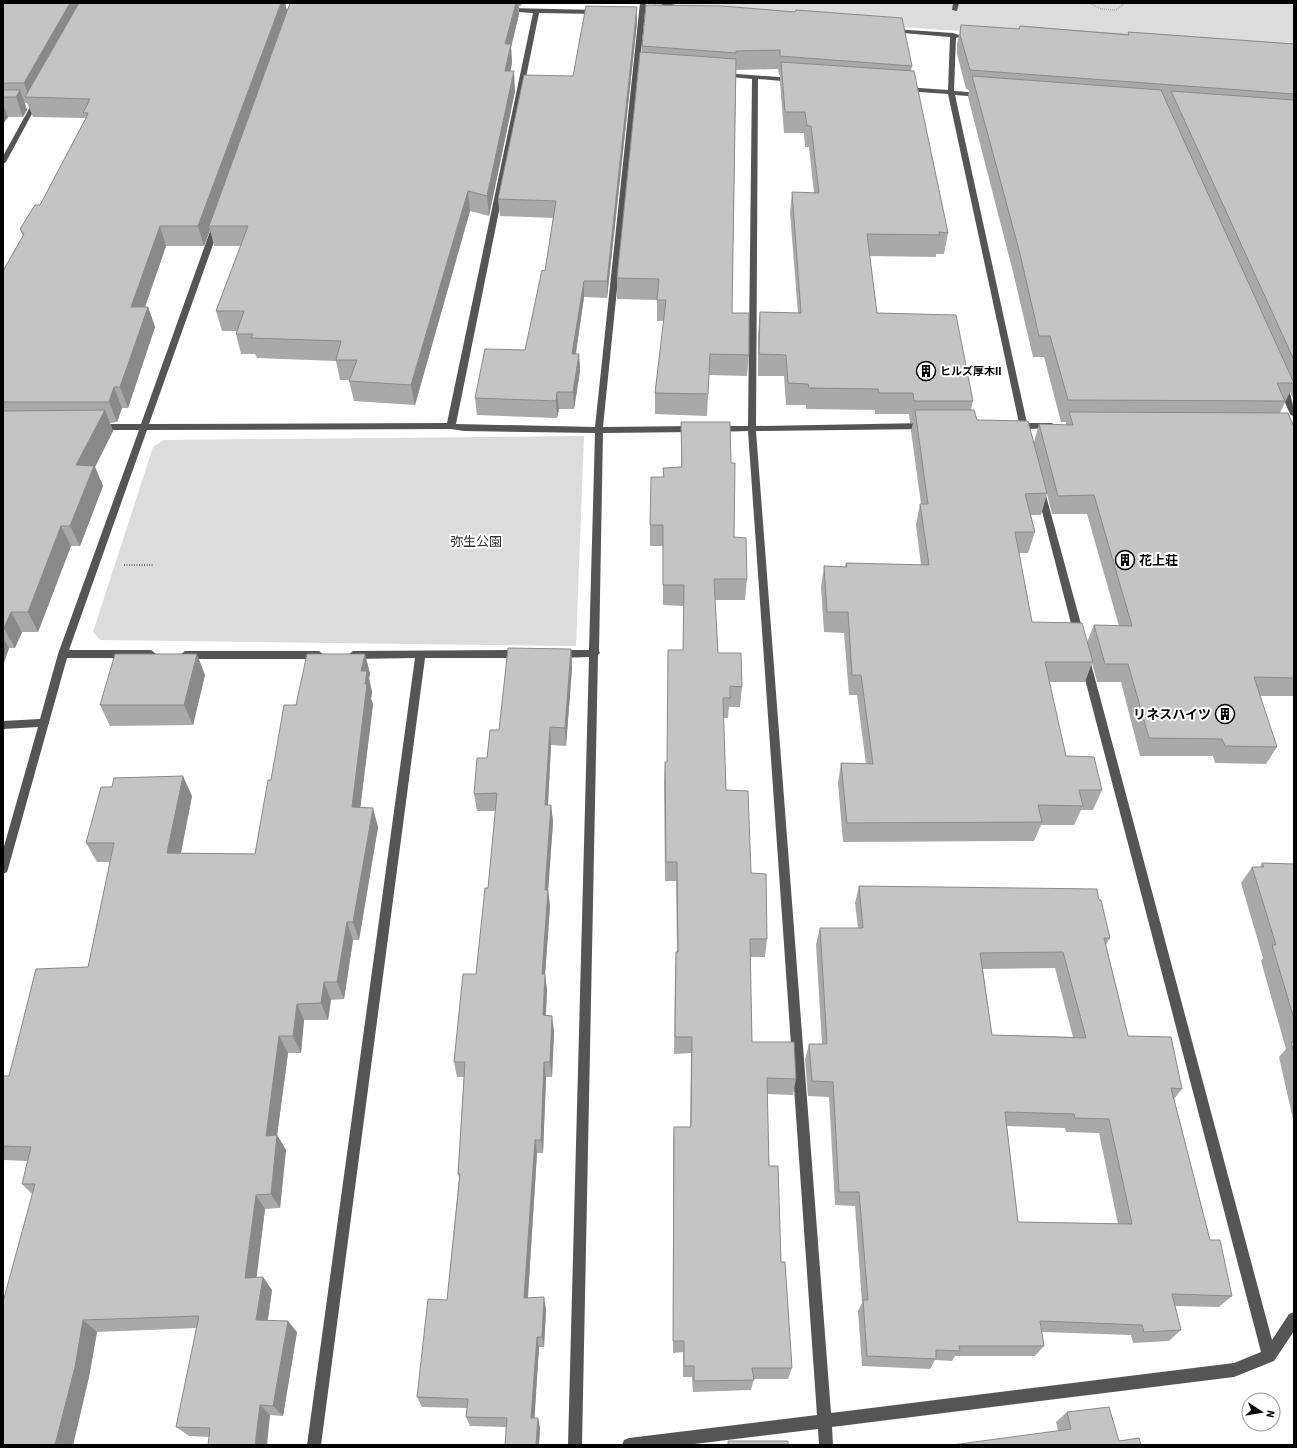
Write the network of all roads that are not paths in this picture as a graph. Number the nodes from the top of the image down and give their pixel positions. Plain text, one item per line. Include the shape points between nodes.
1 (675, 3) edge
2 (956, 3) edge
3 (501, 10) edge
4 (955, 10) dead end
5 (536, 11) junction
6 (642, 11) edge
7 (605, 12) edge
8 (883, 30) edge
9 (953, 35) junction
10 (969, 36) edge
11 (636, 68) junction
12 (644, 68) edge
13 (715, 74) edge
14 (755, 77) junction
15 (802, 81) edge
16 (896, 89) edge
17 (41, 92) edge
18 (951, 93) junction
19 (990, 96) edge
20 (25, 106) edge
21 (33, 106) junction
22 (3, 162) edge
23 (219, 219) edge
24 (1278, 377) edge
25 (1294, 414) edge
26 (451, 426) junction
27 (932, 426) edge
28 (1009, 426) edge
29 (1023, 426) junction
30 (1061, 426) edge
31 (89, 427) edge
32 (144, 427) junction
33 (752, 428) junction
34 (599, 430) junction
35 (1028, 444) edge
36 (1038, 482) edge
37 (594, 653) junction
38 (63, 654) junction
39 (158, 654) edge
40 (174, 654) edge
41 (531, 654) edge
42 (547, 654) edge
43 (420, 656) junction
44 (44, 723) junction
45 (3, 725) edge
46 (3, 869) edge
47 (1294, 1319) edge
48 (1269, 1356) junction
49 (824, 1421) junction
50 (314, 1445) edge
51 (575, 1445) edge
52 (629, 1445) edge
53 (826, 1445) edge

1 - 6 street
2 - 4 street
3 - 5 street
5 - 7 street
5 - 26 street
6 - 11 street
8 - 9 street
9 - 10 street
9 - 18 street
11 - 12 street
11 - 34 street
13 - 14 street
14 - 15 street
14 - 33 street
16 - 18 street
17 - 21 street
18 - 19 street
18 - 29 street
20 - 21 street
21 - 22 street
23 - 32 street
24 - 25 street
26 - 32 street
26 - 34 street
27 - 33 street
28 - 29 street
29 - 30 street
29 - 35 street
31 - 32 street
32 - 38 street
33 - 34 street
33 - 49 street
34 - 37 street
36 - 48 street
37 - 42 street
37 - 51 street
38 - 39 street
38 - 44 street
40 - 43 street
41 - 43 street
43 - 50 street
44 - 45 street
44 - 46 street
47 - 48 street
48 - 49 street via 1234,1370
49 - 52 street
49 - 53 street

